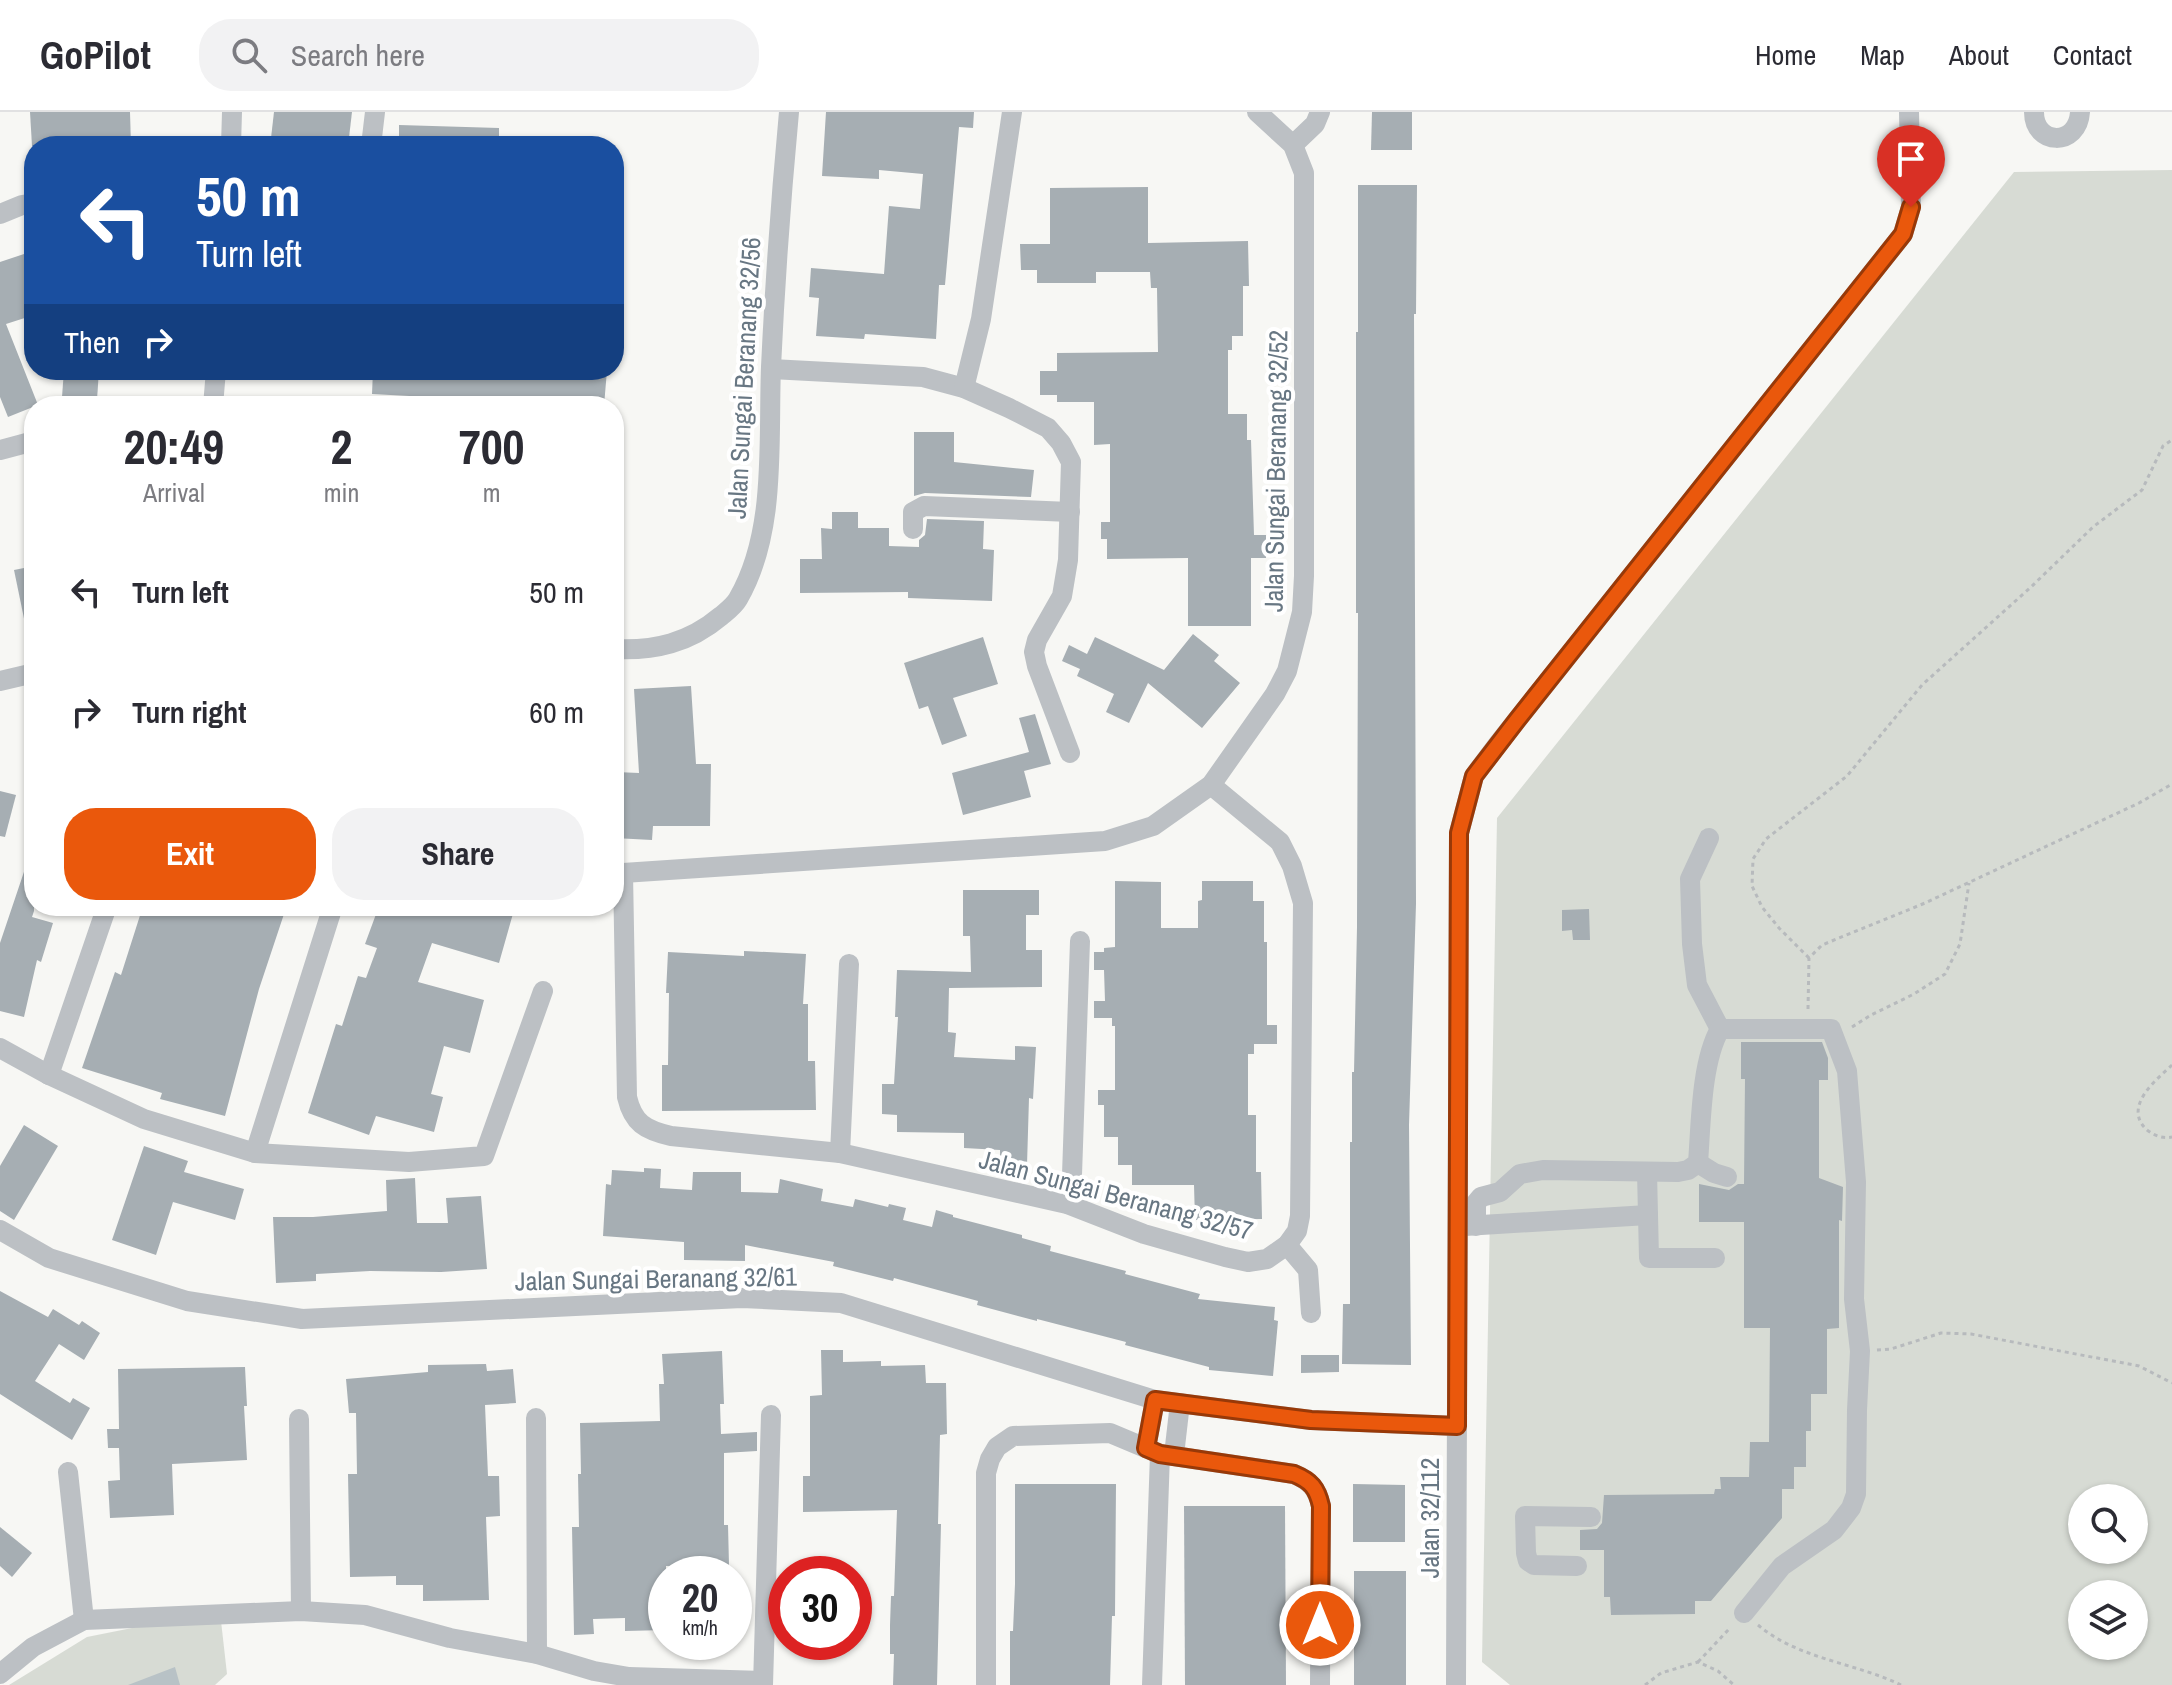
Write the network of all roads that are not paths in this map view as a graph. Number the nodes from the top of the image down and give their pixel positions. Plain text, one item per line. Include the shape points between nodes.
1 (232, 112) edge
2 (375, 112) edge
3 (789, 112) edge
4 (1012, 112) edge
5 (1257, 112) edge
6 (1320, 112) edge
7 (1909, 112) edge
8 (2034, 112) edge
9 (2080, 112) edge
10 (231, 136) edge
11 (372, 136) edge
12 (1293, 145) junction
13 (24, 205) edge
14 (0, 214) edge
15 (771, 369) junction
16 (964, 388) junction
17 (24, 444) edge
18 (0, 450) edge
19 (1070, 512) junction
20 (913, 529) dead end
21 (624, 649) edge
22 (24, 675) edge
23 (0, 681) edge
24 (1070, 753) dead end
25 (1211, 785) junction
26 (1709, 838) dead end
27 (624, 872) edge
28 (104, 916) edge
29 (330, 916) edge
30 (620, 916) edge
31 (1080, 941) dead end
32 (849, 964) dead end
33 (543, 991) dead end
34 (1720, 1029) junction
35 (0, 1048) edge
36 (49, 1075) junction
37 (255, 1153) junction
38 (840, 1153) junction
39 (1698, 1163) junction
40 (1647, 1172) junction
41 (1727, 1177) dead end
42 (1067, 1204) junction
43 (1648, 1215) junction
44 (1466, 1226) junction
45 (0, 1230) edge
46 (1287, 1245) junction
47 (1715, 1258) dead end
48 (1311, 1313) dead end
49 (1155, 1400) junction
50 (1180, 1403) junction
51 (771, 1415) dead end
52 (536, 1418) dead end
53 (299, 1419) dead end
54 (1457, 1426) junction
55 (1160, 1452) junction
56 (68, 1472) dead end
57 (1591, 1517) dead end
58 (1577, 1566) dead end
59 (301, 1611) junction
60 (1744, 1613) road end
61 (84, 1620) junction
62 (537, 1654) junction
63 (0, 1674) edge
64 (763, 1683) edge
65 (986, 1685) edge
66 (1152, 1685) edge
67 (1320, 1685) edge
68 (1456, 1685) edge

1 - 10 street
2 - 11 street
3 - 15 street, Jalan Sungai Beranang 32/56
4 - 16 street via 981,319
5 - 12 street
6 - 12 street
7 - 44 street, Jalan 32/112 via 1911,207 1903,234 1474,776 1459,833
8 - 9 street via 2043,134 2061,138 2076,129
12 - 25 street, Jalan Sungai Beranang 32/52 via 1304,173 1302,612 1287,671
13 - 14 street
15 - 16 street via 923,377
15 - 21 street, Jalan Sungai Beranang 32/56 via 768,477 759,551 737,602 704,630 664,647
16 - 19 street via 1048,428 1061,443 1071,462
17 - 18 street
19 - 20 street via 924,506 913,512
19 - 24 street via 1062,596 1034,652
22 - 23 street
25 - 27 street, Jalan Sungai Beranang 32/52 via 1153,826 1105,841
25 - 46 street, Jalan Sungai Beranang 32/57 via 1280,842 1303,903 1300,1216
26 - 34 street via 1690,879 1692,944 1697,985
28 - 36 street
29 - 37 street
30 - 38 street, Jalan Sungai Beranang 32/57 via 627,1097 630,1112 642,1126 671,1136
31 - 42 street
32 - 38 street
33 - 37 street via 484,1156 409,1162
34 - 39 street via 1708,1067
34 - 60 street via 1831,1029 1847,1071 1856,1182 1856,1494 1834,1530 1782,1566
35 - 36 street
36 - 37 street via 144,1119
38 - 42 street, Jalan Sungai Beranang 32/57
39 - 40 street via 1678,1172
39 - 41 street
40 - 43 street
40 - 44 street via 1520,1174 1500,1192 1481,1197
42 - 46 street, Jalan Sungai Beranang 32/57 via 1144,1234 1248,1262 1267,1259
43 - 44 street
43 - 47 street via 1649,1258
44 - 54 street, Jalan 32/112
45 - 49 street, Jalan Sungai Beranang 32/61 via 49,1258 187,1301 302,1319 742,1298 841,1303
46 - 48 street via 1308,1270
49 - 50 street, Jalan Sungai Beranang 32/61
49 - 55 street
50 - 54 street, Jalan Sungai Beranang 32/61 via 1311,1420
50 - 55 street
51 - 64 street
52 - 62 street
53 - 59 street
54 - 68 street, Jalan 32/112
55 - 65 street via 1110,1433 1013,1436 997,1447 986,1473
55 - 66 street
55 - 67 street via 1294,1474 1317,1490
56 - 61 street
57 - 58 street via 1525,1516 1528,1561
59 - 61 street
59 - 62 street via 365,1615
61 - 63 street via 33,1647
62 - 64 street via 629,1677

